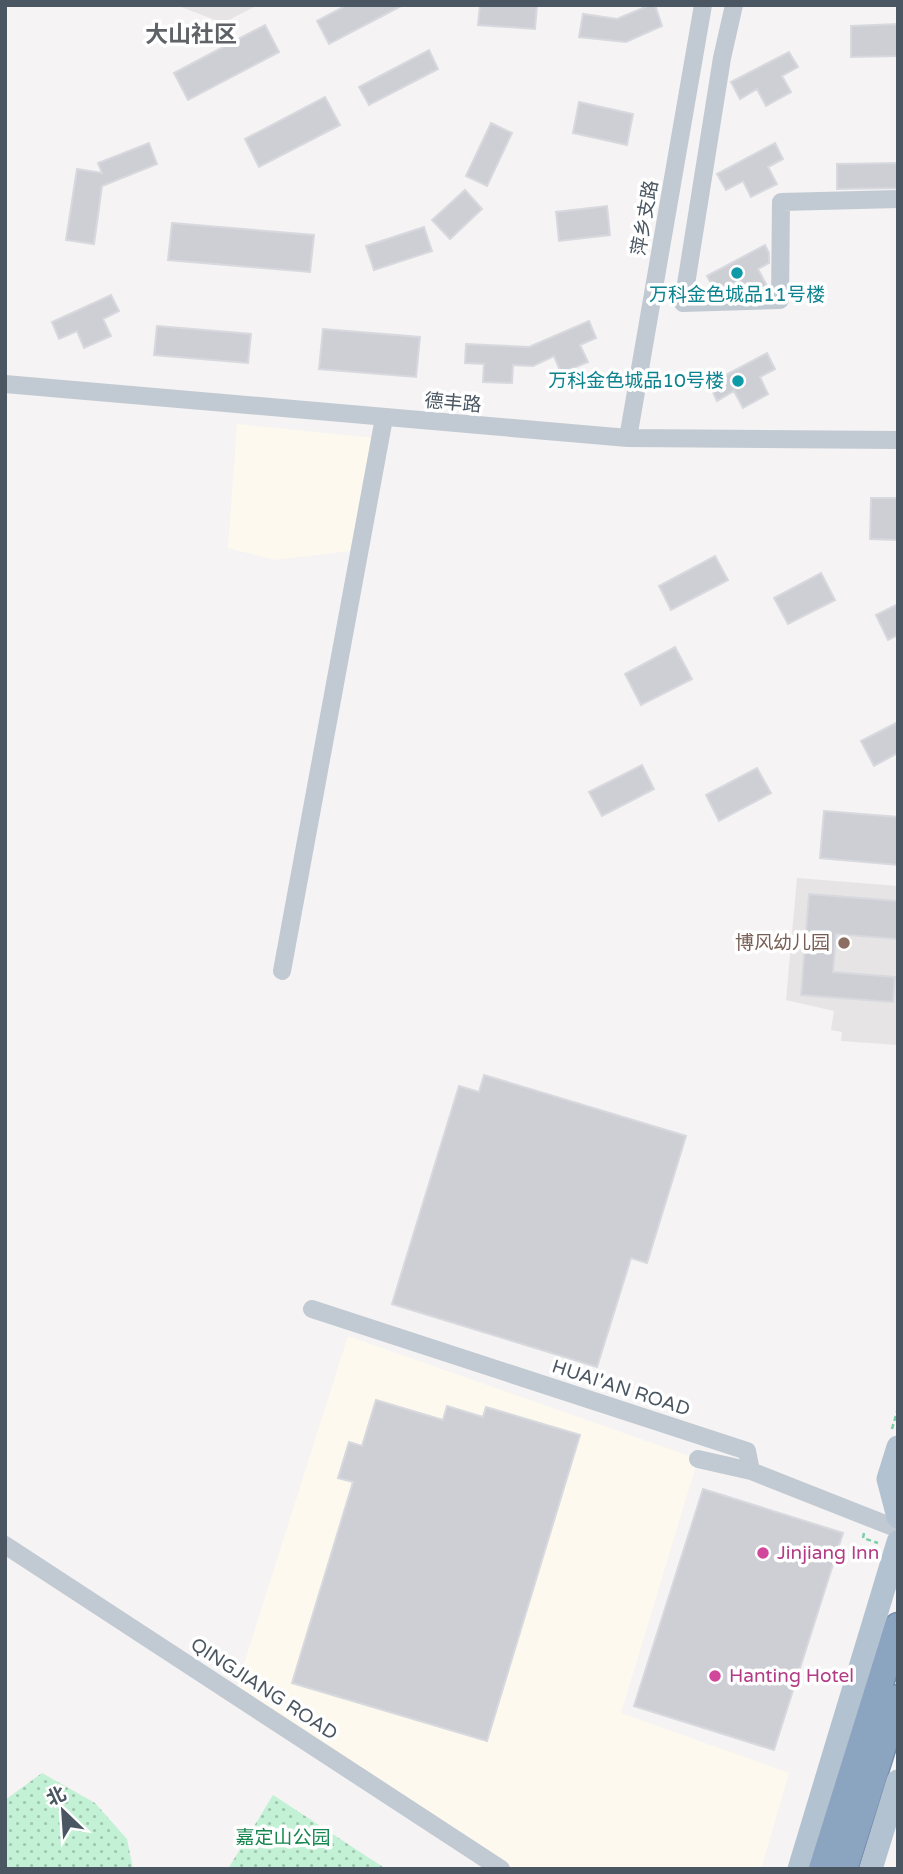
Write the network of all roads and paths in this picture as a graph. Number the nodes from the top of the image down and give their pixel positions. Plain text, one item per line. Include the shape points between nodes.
1 (703, 5) edge
2 (734, 5) edge
3 (722, 58) junction
4 (692, 67) junction
5 (719, 76) junction
6 (898, 199) edge
7 (5, 384) edge
8 (384, 418) junction
9 (628, 438) junction
10 (898, 440) edge
11 (282, 971) dead end
12 (312, 1309) dead end
13 (898, 1447) edge
14 (698, 1459) dead end
15 (751, 1471) junction
16 (898, 1517) edge
17 (898, 1529) edge
18 (898, 1542) edge
19 (5, 1545) edge
20 (898, 1626) edge
21 (898, 1698) edge
22 (898, 1781) edge
23 (501, 1869) edge
24 (799, 1869) edge
25 (822, 1869) edge
26 (844, 1869) edge
27 (871, 1869) edge

1 - 4 street, 萍乡支路
2 - 3 street
3 - 4 street
3 - 5 street
4 - 5 street
4 - 9 street, 萍乡支路
5 - 6 street via 683,303 780,300 781,202
7 - 8 street, 德丰路
8 - 9 street, 德丰路
8 - 11 street
9 - 10 street, 德丰路
12 - 15 street, HUAI'AN ROAD via 747,1451
13 - 16 main road via 888,1479
14 - 15 street
15 - 17 street
18 - 24 main road
19 - 23 street, QINGJIANG ROAD
20 - 25 highway
21 - 26 highway
22 - 27 main road

